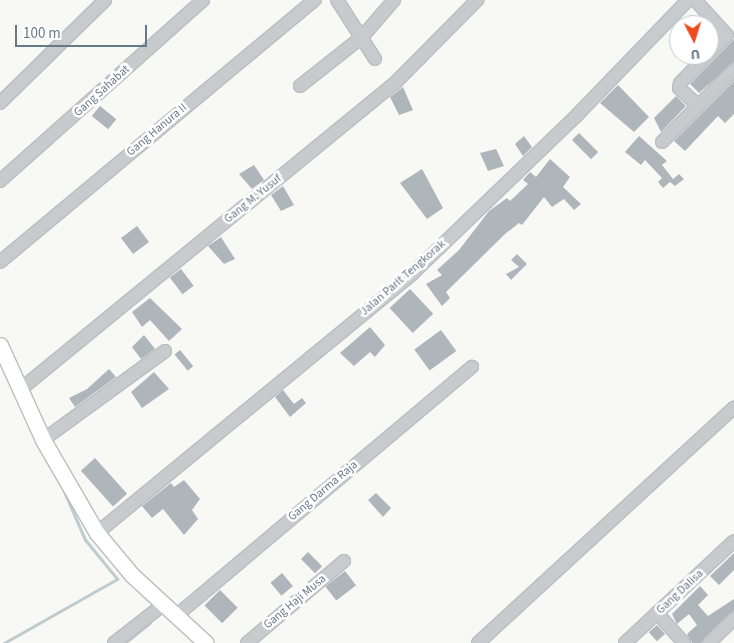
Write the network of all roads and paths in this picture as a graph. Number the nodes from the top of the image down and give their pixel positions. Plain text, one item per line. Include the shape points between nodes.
1 (105, 0) edge
2 (203, 0) edge
3 (315, 0) edge
4 (337, 0) edge
5 (394, 0) edge
6 (477, 0) edge
7 (688, 0) edge
8 (695, 0) edge
9 (362, 37) junction
10 (375, 59) dead end
11 (734, 70) edge
12 (300, 86) dead end
13 (0, 103) edge
14 (698, 106) junction
15 (662, 142) dead end
16 (0, 181) edge
17 (0, 262) edge
18 (0, 345) edge
19 (165, 351) dead end
20 (472, 367) dead end
21 (21, 389) junction
22 (734, 408) edge
23 (43, 440) junction
24 (97, 533) junction
25 (734, 541) edge
26 (344, 561) dead end
27 (164, 604) junction
28 (657, 613) junction
29 (176, 616) junction
30 (734, 619) edge
31 (114, 643) edge
32 (206, 643) edge
33 (247, 643) edge
34 (478, 643) edge
35 (625, 643) edge
36 (684, 643) edge
37 (709, 643) edge

1 - 13 street
2 - 16 street, Gang Sahabat
3 - 17 street, Gang Hanura II
4 - 9 street
5 - 9 street
6 - 21 street, Gang M. Yusuf via 395,83
7 - 24 street, Jalan Parit Tengkorak via 577,115 413,273
8 - 14 street via 727,35 680,83 679,88
9 - 10 street
9 - 12 street
11 - 14 street
14 - 15 street
18 - 21 main road
19 - 23 street
20 - 29 street, Gang Darma Raja
21 - 23 main road
22 - 34 street
23 - 24 main road
24 - 27 main road via 132,575
25 - 28 street, Gang Dalisa
26 - 33 street, Gang Haji Musa
27 - 29 main road
27 - 31 street
28 - 35 street, Gang Dalisa
28 - 36 street
29 - 32 main road
30 - 37 street

